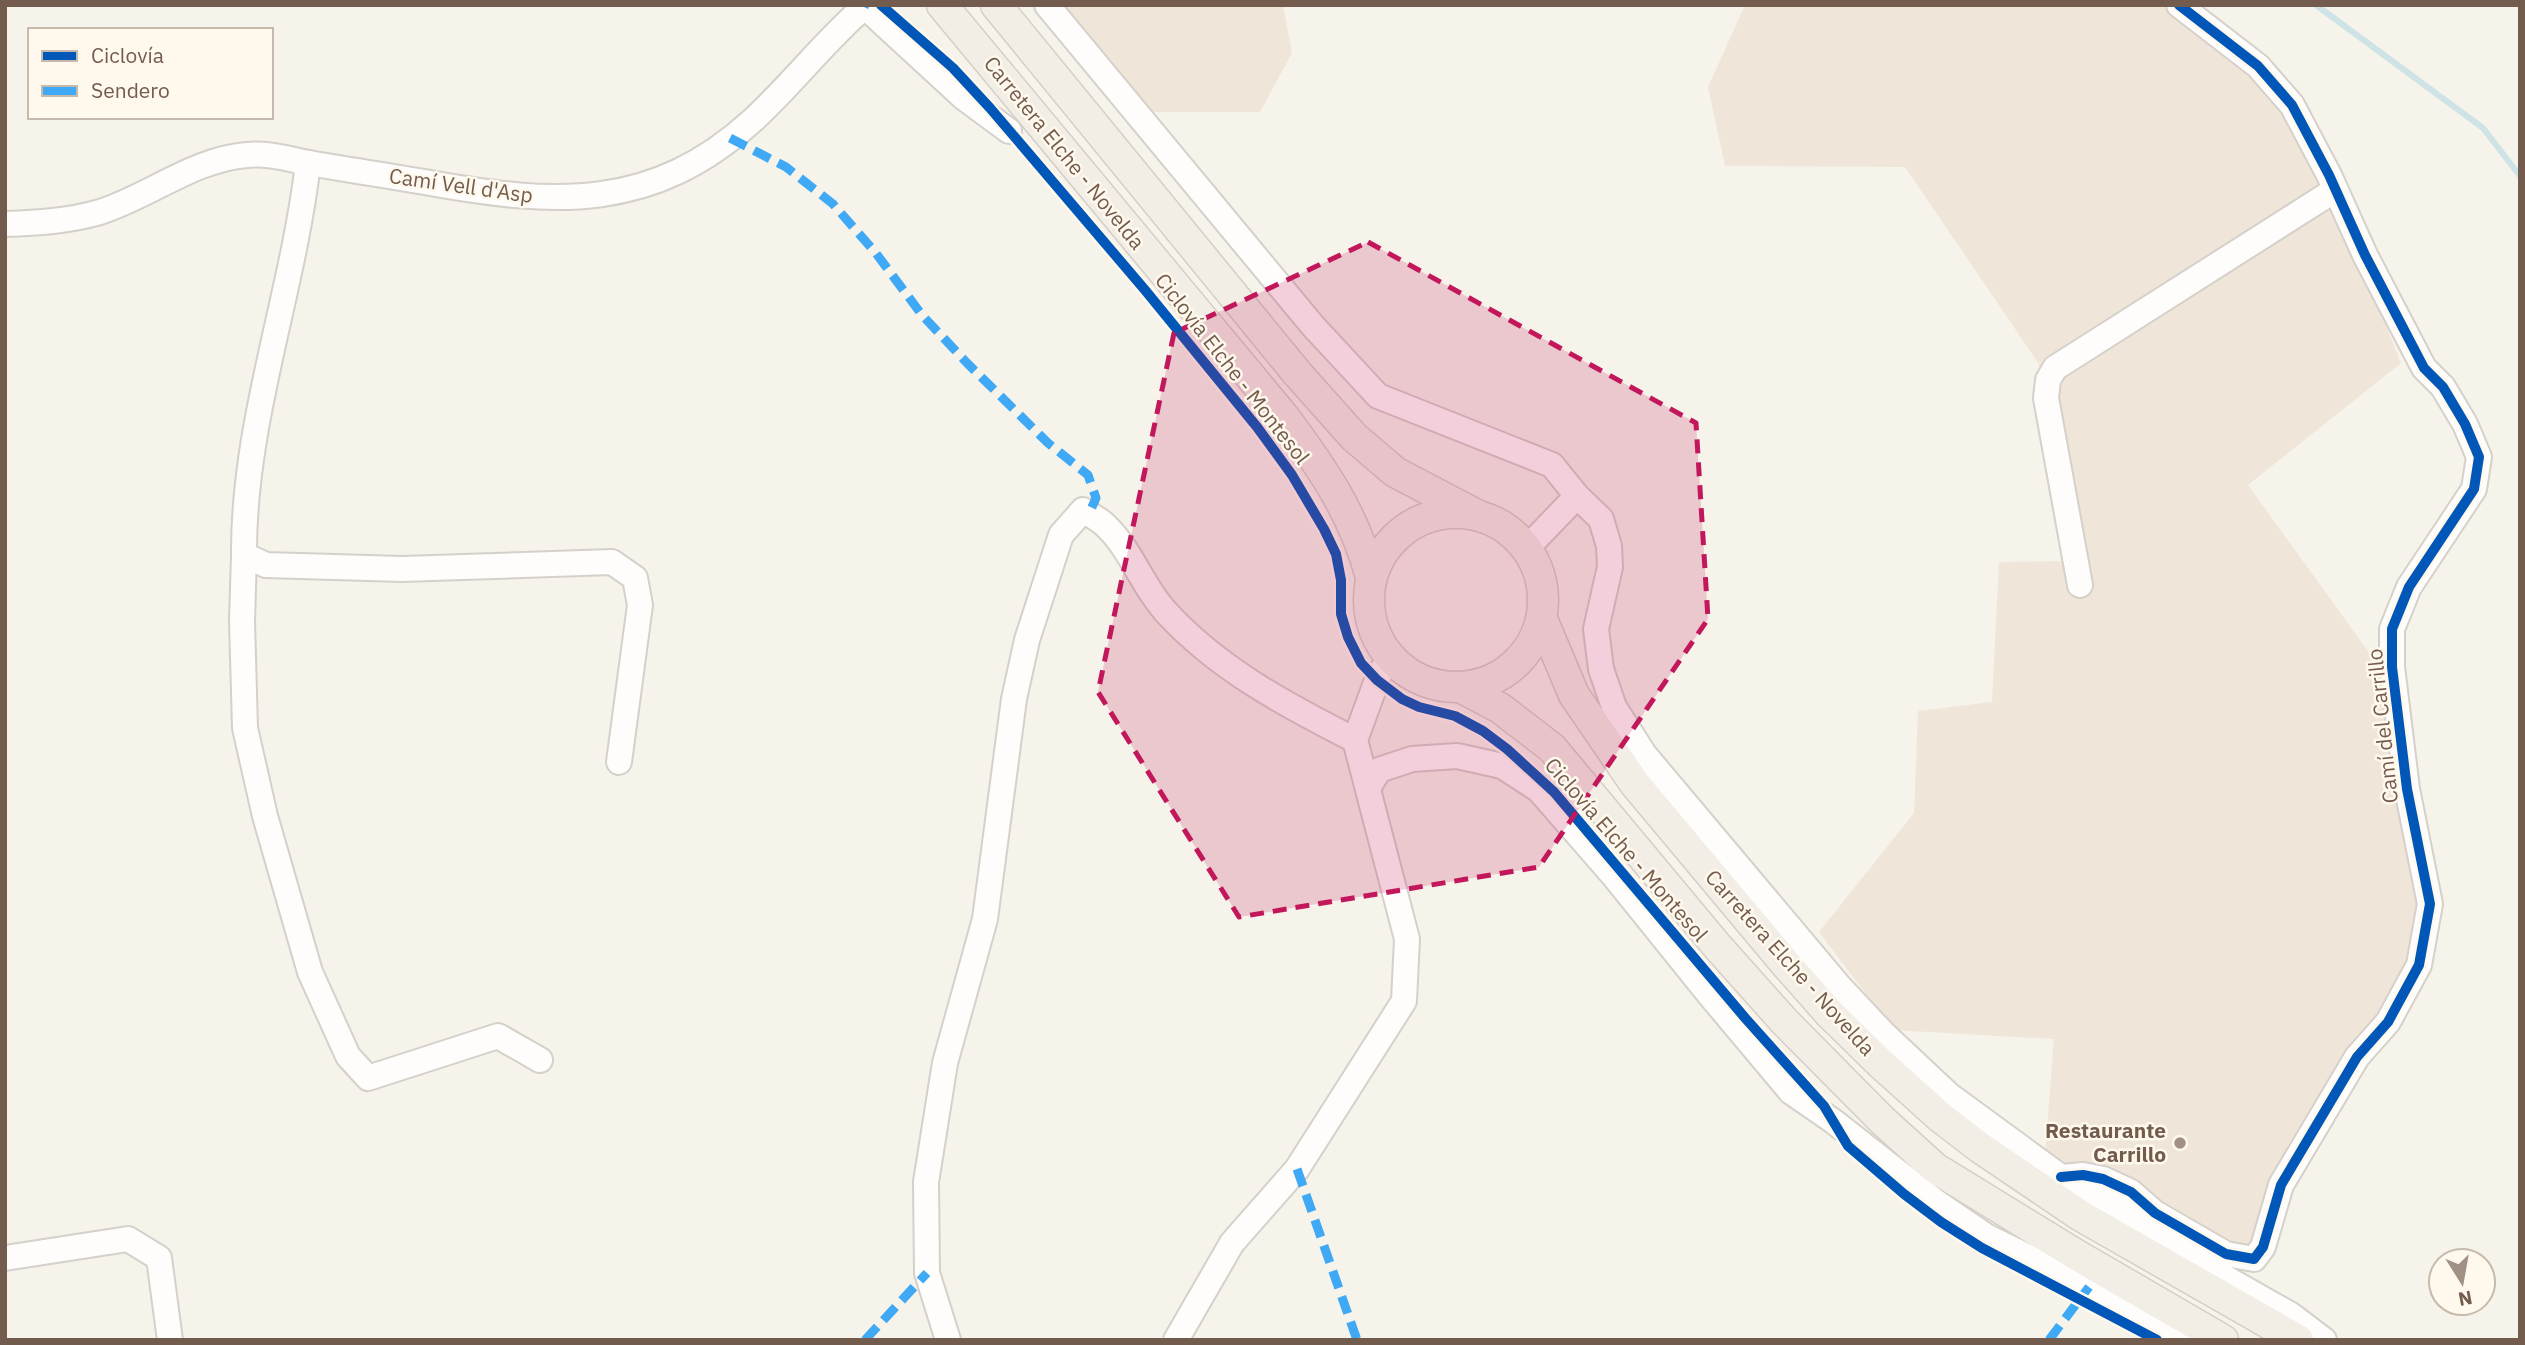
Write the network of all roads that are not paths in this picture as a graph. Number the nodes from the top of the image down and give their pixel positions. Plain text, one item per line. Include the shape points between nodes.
1 (942, 5) edge
2 (996, 5) edge
3 (1047, 5) edge
4 (2179, 5) edge
5 (864, 6) edge
6 (1009, 131) dead end
7 (309, 163) junction
8 (2335, 190) junction
9 (5, 224) edge
10 (1577, 496) junction
11 (1477, 515) junction
12 (1527, 548) junction
13 (244, 555) junction
14 (1371, 577) junction
15 (2080, 585) dead end
16 (1542, 619) junction
17 (1392, 660) junction
18 (1462, 688) junction
19 (1355, 740) junction
20 (619, 762) dead end
21 (1367, 788) junction
22 (540, 1060) dead end
23 (2062, 1177) junction
24 (5, 1258) edge
25 (170, 1340) edge
26 (948, 1340) edge
27 (1176, 1340) edge
28 (2183, 1340) edge
29 (2223, 1340) edge
30 (2298, 1340) edge
31 (2324, 1340) edge

1 - 14 main road, Carretera Elche - Novelda via 1285,418 1343,503
2 - 11 main road, Carretera Elche - Novelda via 1354,437 1395,472
3 - 10 street via 1313,326 1378,396 1552,465
4 - 8 street, Camí del Carrillo via 2258,66 2292,105
5 - 6 street via 963,97
5 - 7 street, Camí Vell d'Asp via 737,132 687,168 642,187 561,198 482,192
7 - 9 street, Camí Vell d'Asp via 275,155 216,159 100,212 49,222
7 - 13 street via 255,431
8 - 15 street via 2055,368 2046,398
8 - 23 street, Camí del Carrillo via 2424,368 2443,387 2479,457 2474,489 2409,587 2392,629 2392,667 2407,789 2430,904 2419,965 2388,1022 2357,1057 2281,1185 2263,1247 2254,1259 2226,1254 2103,1179
10 - 12 street
10 - 23 street via 1601,519 1609,546 1610,567 1596,629 1601,669 1614,707 1644,754 1883,1033 1949,1095
11 - 12 main road via 1505,528
11 - 14 main road via 1458,513 1417,522 1388,545
12 - 16 main road via 1544,589
13 - 20 street via 267,565 402,569 612,562 635,578 640,605
13 - 22 street via 245,728 310,972 348,1056 368,1077 498,1036
14 - 17 main road via 1370,618 1381,647
16 - 18 main road via 1528,652 1494,680
16 - 30 main road, Carretera Elche - Novelda via 1574,695 1635,784 1783,961 1880,1063 1940,1117 2028,1181
17 - 18 main road via 1424,682
17 - 19 street via 1380,672
18 - 29 main road, Carretera Elche - Novelda via 1500,708 1552,748 1784,1021 1936,1168
19 - 21 street
19 - 26 street via 1283,704 1213,656 1164,610 1104,524 1083,510 1061,535 1027,640 1014,699 985,919 945,1063 926,1182 927,1273
21 - 27 street via 1408,939 1404,1001 1297,1169 1232,1243
21 - 28 street via 1379,770 1412,759 1457,756 1502,766 1539,790 1791,1092 1986,1236
23 - 31 street via 2291,1315
24 - 25 street via 128,1239 159,1258

